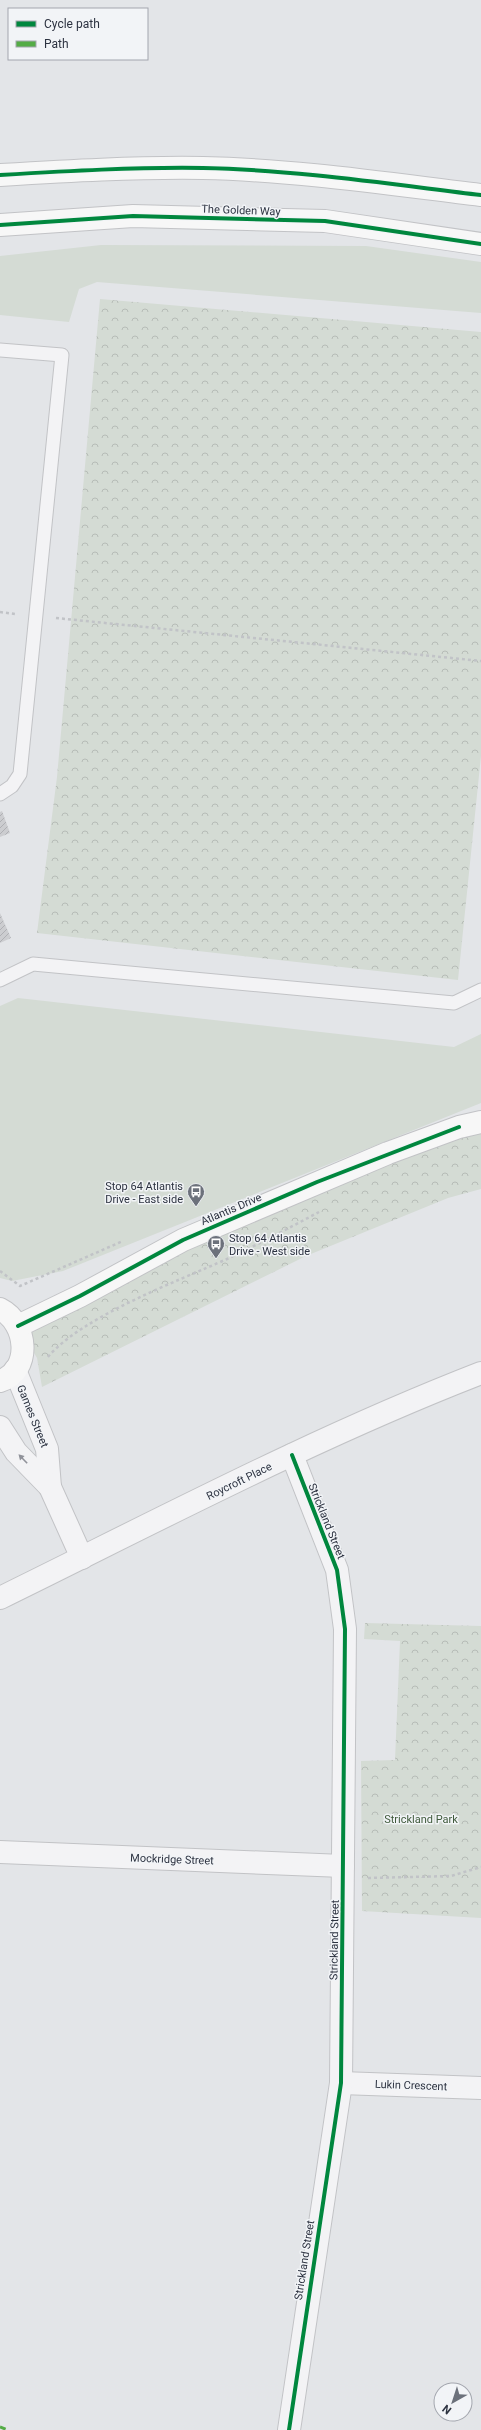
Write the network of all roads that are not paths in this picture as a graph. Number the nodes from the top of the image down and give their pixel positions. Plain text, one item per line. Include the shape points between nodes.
1 (0, 175) edge
2 (481, 195) edge
3 (0, 225) edge
4 (481, 244) edge
5 (0, 350) edge
6 (0, 794) edge
7 (0, 980) edge
8 (481, 990) edge
9 (481, 1122) edge
10 (0, 1309) edge
11 (18, 1326) junction
12 (481, 1372) edge
13 (7, 1376) edge
14 (0, 1427) edge
15 (292, 1455) junction
16 (50, 1487) junction
17 (82, 1558) junction
18 (0, 1598) edge
19 (0, 1852) edge
20 (343, 1866) junction
21 (341, 2083) junction
22 (481, 2088) edge
23 (289, 2430) edge

1 - 2 main road via 77,170 203,168 328,177
3 - 4 main road, The Golden Way via 133,216 325,222
5 - 6 lane via 62,355 20,774 12,786
7 - 8 lane via 33,964 454,1003
9 - 11 main road, Atlantis Drive via 460,1127 388,1154 183,1240 80,1296
10 - 11 main road via 8,1313
11 - 13 main road via 23,1341 23,1352
12 - 15 street, Roycroft Place via 421,1396
13 - 16 street, Games Street via 47,1449
16 -> 14 street, Games Street via 16,1452
15 - 17 street, Roycroft Place
15 - 20 street, Strickland Street via 337,1570 345,1629
16 - 17 street, Games Street
17 - 18 street, Roycroft Place
19 - 20 street, Mockridge Street
20 - 21 street, Strickland Street
21 - 22 street, Lukin Crescent
21 - 23 street, Strickland Street

